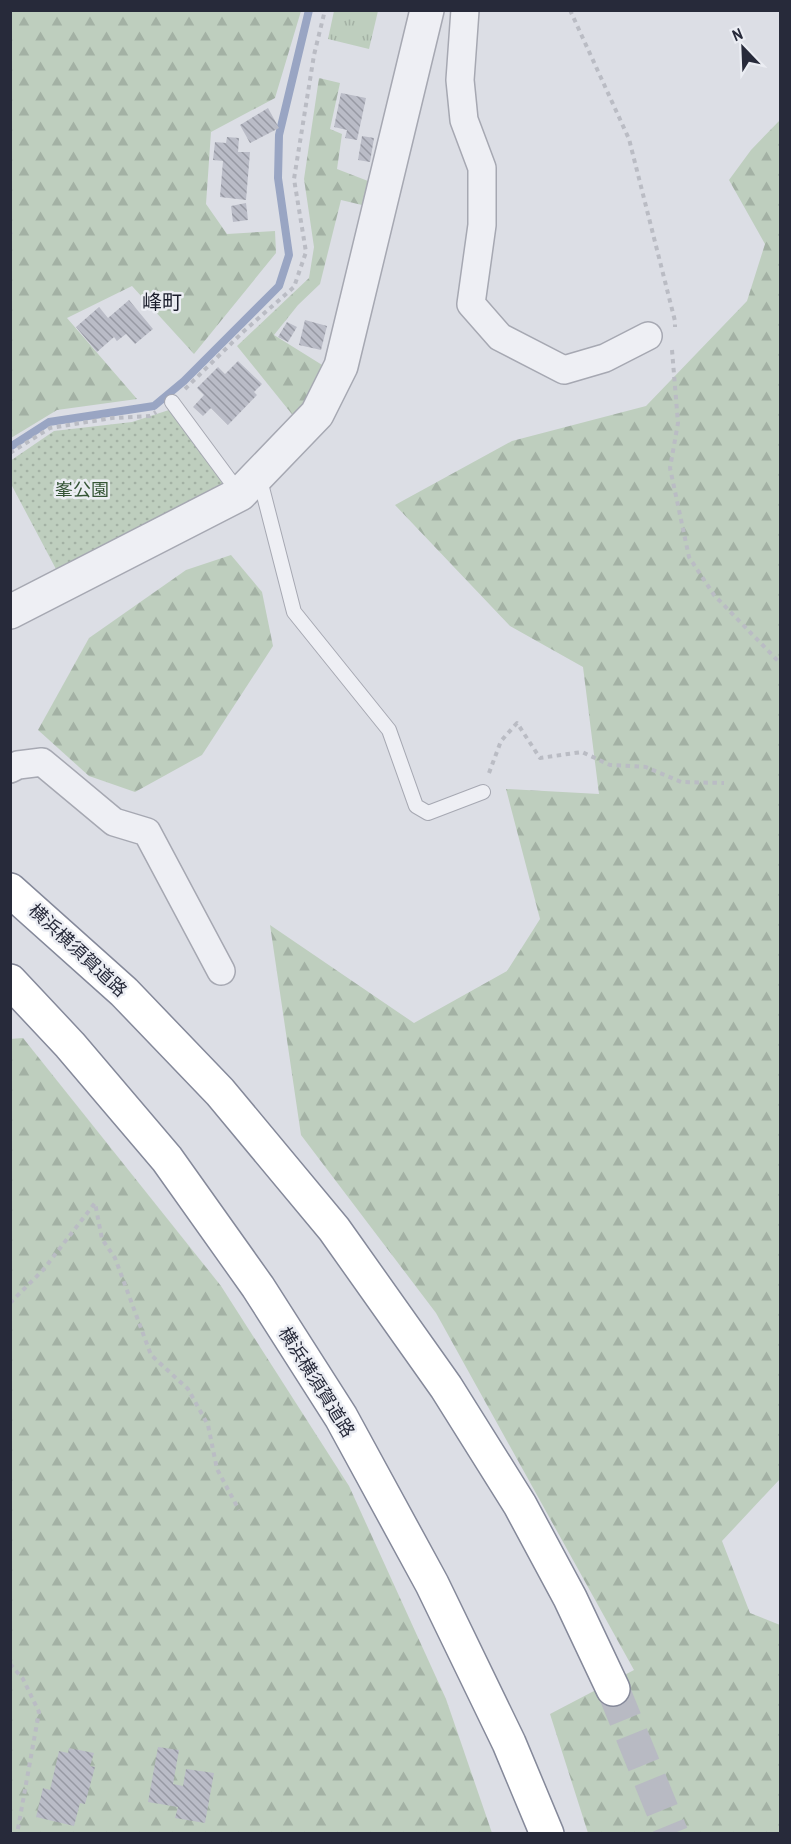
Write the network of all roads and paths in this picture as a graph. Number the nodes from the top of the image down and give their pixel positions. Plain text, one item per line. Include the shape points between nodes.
1 (325, 10) edge
2 (428, 10) edge
3 (465, 10) edge
4 (648, 336) dead end
5 (172, 402) joint
6 (150, 416) dead end
7 (10, 453) edge
8 (249, 484) junction
9 (10, 612) edge
10 (10, 769) edge
11 (724, 783) dead end
12 (483, 792) joint
13 (10, 890) edge
14 (220, 971) dead end
15 (10, 981) edge
16 (10, 1303) edge
17 (239, 1510) dead end
18 (10, 1664) edge
19 (613, 1689) tunnel mouth
20 (16, 1833) edge
21 (547, 1833) edge

1 - 5 path via 294,179 306,252 294,287
2 - 8 street via 341,366 317,414
3 - 4 street via 460,80 464,120 482,168 482,225 471,304 500,337 564,370 605,358
5 - 8 lane
6 - 7 path via 50,428
8 - 9 street
8 - 12 lane via 294,612 389,730 416,806 428,813
10 - 14 street via 42,762 114,822 147,832
11 - 12 path via 681,782 646,767 609,765 582,752 540,758 517,723 501,741
13 - 19 highway, 横浜横須賀道路 via 124,992 220,1092 334,1229 446,1387 520,1505
15 - 21 highway, 横浜横須賀道路 via 167,1159 258,1287 341,1418 432,1584 509,1743
16 - 17 path via 43,1270 95,1203 102,1239 115,1258 151,1355 188,1389 208,1425 217,1469
18 - 20 path via 23,1679 39,1712

